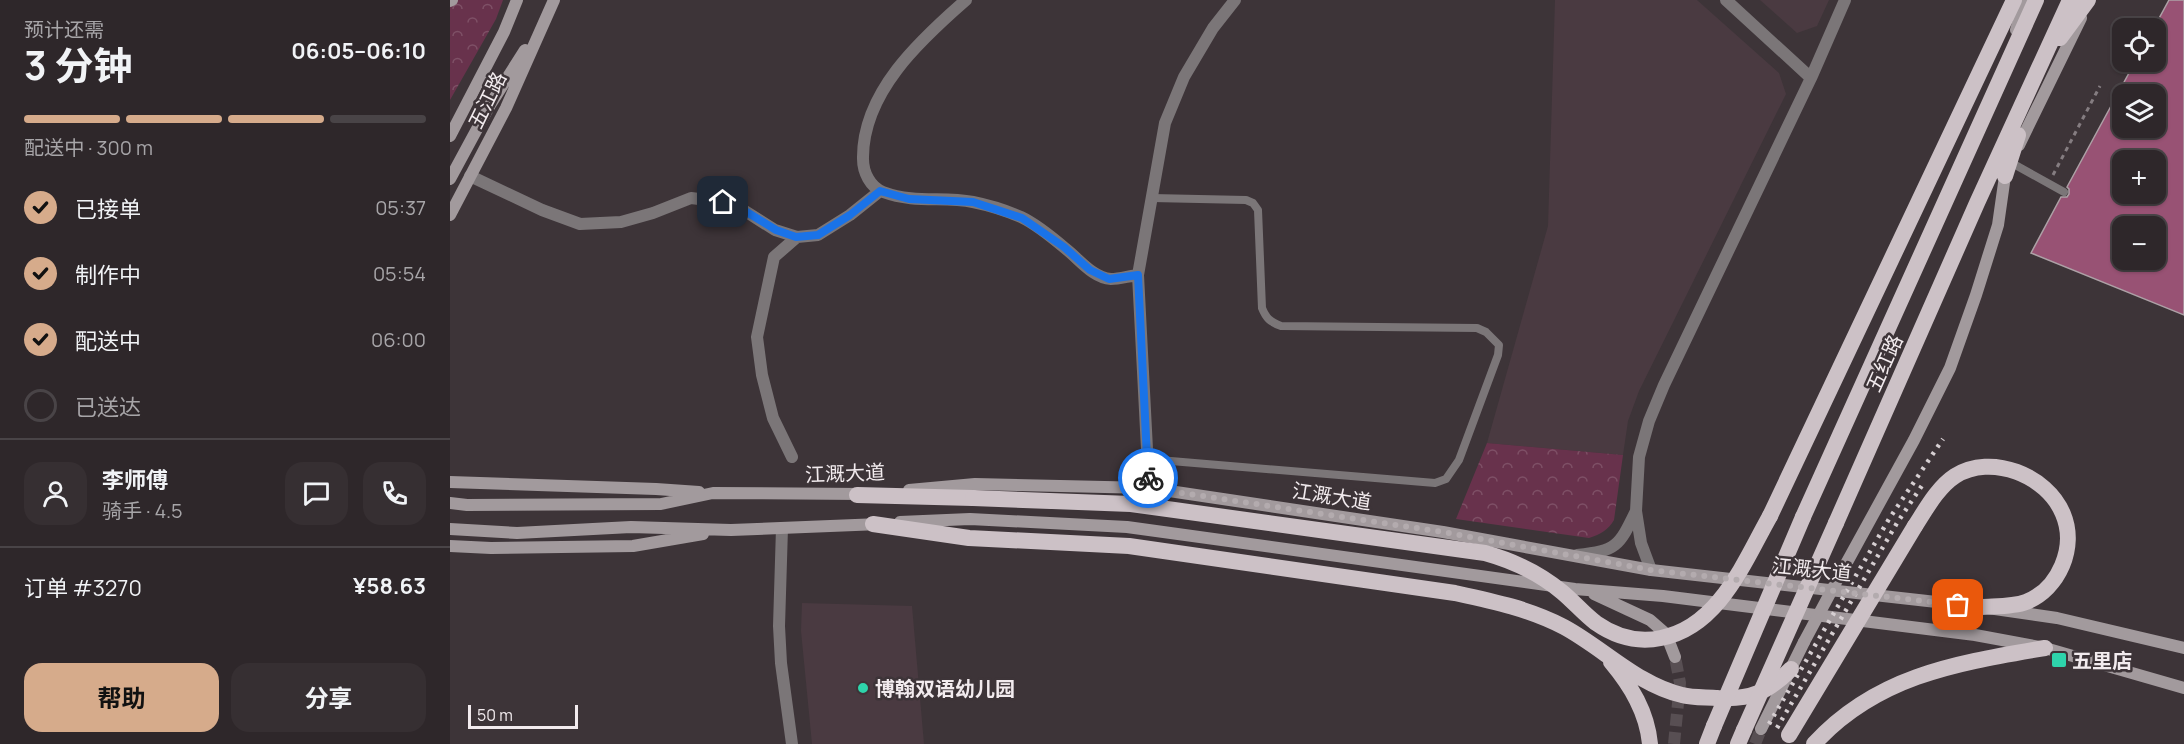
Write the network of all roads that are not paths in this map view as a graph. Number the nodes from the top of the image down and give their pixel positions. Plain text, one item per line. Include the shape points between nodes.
1 (517, 0) edge
2 (554, 0) edge
3 (966, 0) edge
4 (1235, 0) edge
5 (1726, 0) edge
6 (1845, 0) edge
7 (2014, 0) edge
8 (2025, 0) edge
9 (2036, 0) edge
10 (2070, 0) edge
11 (2089, 0) edge
12 (546, 16) junction
13 (2040, 65) junction
14 (2005, 66) junction
15 (1811, 78) junction
16 (450, 136) edge
17 (1938, 162) junction
18 (2007, 169) junction
19 (470, 176) junction
20 (450, 179) edge
21 (880, 191) junction
22 (2064, 192) dead end
23 (1152, 198) junction
24 (450, 214) edge
25 (796, 237) junction
26 (1138, 275) junction
27 (792, 457) dead end
28 (1147, 459) junction
29 (450, 482) edge
30 (1149, 488) junction
31 (713, 493) junction
32 (857, 495) junction
33 (450, 503) edge
34 (1636, 511) junction
35 (873, 524) junction
36 (782, 528) junction
37 (450, 529) edge
38 (731, 530) junction
39 (450, 546) edge
40 (1570, 556) junction
41 (1651, 570) junction
42 (1584, 590) junction
43 (1981, 607) junction
44 (1588, 642) junction
45 (2045, 648) junction
46 (2184, 648) edge
47 (1675, 657) tunnel mouth
48 (1791, 669) junction
49 (2184, 687) edge
50 (1761, 729) tunnel mouth
51 (1741, 737) edge
52 (1786, 740) edge
53 (792, 744) edge
54 (1650, 744) edge
55 (1707, 744) edge
56 (1814, 744) edge

1 - 16 main road, 五江路
2 - 12 main road, 五江路
3 - 21 street via 923,40 891,78 871,114 862,141 863,166 868,181
4 - 23 street via 1184,77 1165,123
5 - 15 street
6 - 15 street
7 - 17 highway
8 - 14 main road
9 - 14 highway, 五红路
10 - 13 highway, 五红路
11 - 13 highway
11 - 18 main road
12 - 19 main road, 五江路 via 506,108
12 - 20 main road via 490,105
13 - 18 highway
13 - 51 highway, 五红路, bridge
14 - 17 highway
14 - 55 highway, 五红路, bridge via 1803,517
15 - 34 street via 1649,421 1640,457
17 - 32 highway, bridge via 1770,516 1723,596 1708,614 1672,636 1636,640 1619,636 1521,565 1485,553 1131,504
18 - 22 lane
18 - 48 main road, bridge via 1998,225 1950,368
19 - 24 main road, 五江路
19 - 25 street via 580,224 621,222 692,198 723,202
21 - 25 street via 818,235
21 - 26 street via 909,199 973,202 1022,218 1090,270 1109,279
23 - 26 street
23 - 28 lane via 1253,203 1258,210 1262,308 1273,323 1477,328 1499,345 1459,460 1446,479 1435,483
25 - 27 street via 774,257 757,337 773,418
26 - 28 street
28 - 30 street
29 - 31 main road
30 - 32 main road, 江溉大道 via 975,484
30 - 40 main road, 江溉大道 via 1443,532
31 - 32 main road, 江溉大道
31 - 33 main road, 江溉大道 via 661,504
34 - 40 street via 1615,546 1602,552
34 - 41 street via 1641,543
35 - 36 main road
35 - 42 main road via 970,519 1127,527
35 - 44 highway via 969,538 1129,546 1455,593 1529,612
36 - 38 main road
36 - 53 street via 781,663
37 - 38 main road via 517,533 631,527
38 - 39 main road via 633,546
40 - 41 main road, 江溉大道
41 - 43 main road, 江溉大道
42 - 45 main road via 1663,596 1976,635
42 - 47 main road via 1650,620 1665,634
43 - 46 main road, 江溉大道 via 2057,618
43 - 52 highway, bridge via 2024,603 2042,594 2065,559 2068,536 2064,514 2051,494 2029,477 2004,468 1981,466 1955,476 1934,497
44 - 48 highway via 1647,681 1683,695 1753,696 1776,684
44 - 54 highway via 1635,694
45 - 49 main road
45 - 56 highway via 1960,663 1908,679 1869,700
48 - 50 main road

